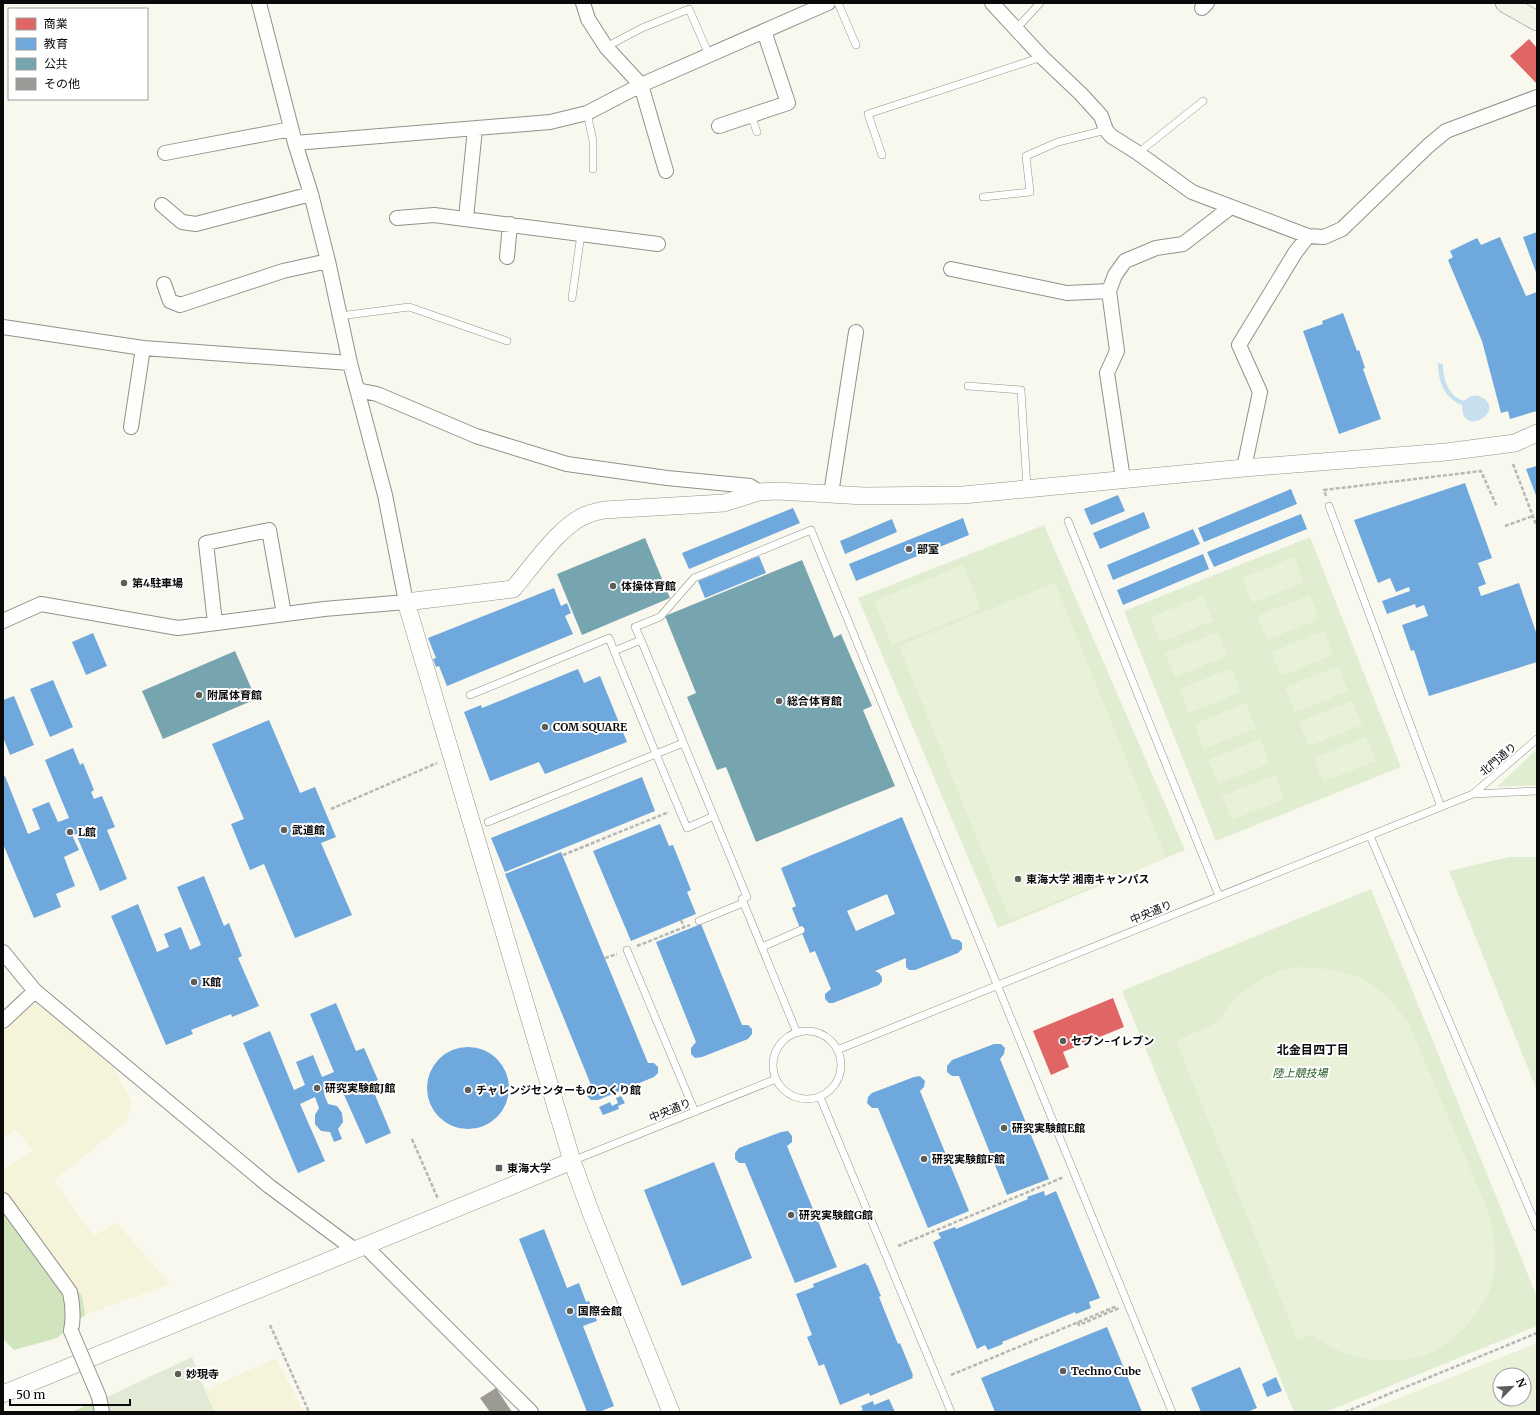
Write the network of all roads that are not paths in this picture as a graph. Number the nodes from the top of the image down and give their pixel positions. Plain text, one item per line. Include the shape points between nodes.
1 (260, 3) edge
2 (583, 3) edge
3 (828, 3) edge
4 (838, 3) edge
5 (992, 3) edge
6 (1040, 3) edge
7 (1506, 3) edge
8 (1537, 21) edge
9 (1017, 28) junction
10 (764, 31) junction
11 (856, 44) dead end
12 (606, 47) junction
13 (709, 55) junction
14 (1042, 57) junction
15 (641, 85) junction
16 (1537, 97) edge
17 (1203, 102) dead end
18 (586, 113) junction
19 (751, 115) junction
20 (718, 126) dead end
21 (291, 129) junction
22 (475, 129) junction
23 (1106, 130) junction
24 (757, 132) dead end
25 (295, 143) junction
26 (1138, 153) junction
27 (165, 154) dead end
28 (882, 155) dead end
29 (593, 169) dead end
30 (666, 171) dead end
31 (311, 194) junction
32 (983, 197) dead end
33 (162, 204) dead end
34 (1231, 207) junction
35 (397, 218) dead end
36 (466, 218) junction
37 (510, 224) junction
38 (581, 234) junction
39 (1308, 236) junction
40 (658, 244) dead end
41 (508, 257) dead end
42 (328, 261) junction
43 (951, 269) dead end
44 (164, 284) dead end
45 (1109, 291) junction
46 (572, 298) dead end
47 (340, 316) junction
48 (3, 326) edge
49 (856, 332) dead end
50 (507, 341) dead end
51 (143, 348) junction
52 (350, 363) junction
53 (968, 386) dead end
54 (357, 390) junction
55 (132, 427) dead end
56 (1537, 434) edge
57 (1244, 468) junction
58 (1123, 479) junction
59 (1027, 488) junction
60 (759, 492) junction
61 (831, 494) junction
62 (1329, 506) road end
63 (1068, 520) dead end
64 (406, 602) junction
65 (284, 614) junction
66 (3, 621) edge
67 (215, 623) junction
68 (641, 640) junction
69 (614, 651) junction
70 (470, 695) dead end
71 (1537, 739) edge
72 (683, 743) junction
73 (656, 754) junction
74 (1537, 791) edge
75 (1473, 794) junction
76 (1440, 807) junction
77 (714, 816) junction
78 (488, 822) dead end
79 (1370, 836) junction
80 (1219, 896) junction
81 (743, 903) junction
82 (699, 921) road end
83 (801, 930) dead end
84 (762, 947) junction
85 (627, 950) road end
86 (3, 952) edge
87 (997, 986) junction
88 (35, 991) junction
89 (3, 1021) edge
90 (797, 1033) junction
91 (837, 1050) junction
92 (776, 1079) junction
93 (820, 1097) junction
94 (695, 1112) junction
95 (572, 1161) junction
96 (3, 1200) edge
97 (1537, 1227) edge
98 (360, 1248) junction
99 (3, 1394) edge
100 (102, 1412) edge
101 (531, 1412) edge
102 (671, 1412) edge
103 (951, 1412) edge
104 (1172, 1412) edge

1 - 21 street
2 - 12 street via 588,19
3 - 10 street
4 - 11 lane
5 - 9 street
6 - 9 lane
7 - 8 main road
9 - 14 street
10 - 13 street
10 - 19 street via 788,103
12 - 13 lane via 642,28 689,9
12 - 15 street
13 - 15 street
14 - 23 street via 1101,116
14 - 28 lane via 868,114
15 - 18 street
15 - 30 street
16 - 39 street via 1446,131 1342,229 1324,237
17 - 26 lane
18 - 22 street via 550,122
18 - 29 lane via 593,141
19 - 20 street
19 - 24 lane
21 - 25 street
21 - 27 street
22 - 25 street
22 - 36 street
23 - 26 street via 1110,136
23 - 32 lane via 1058,142 1026,156 1030,192
25 - 31 street
26 - 34 street via 1192,192
31 - 33 street via 196,224 182,222
31 - 42 street
34 - 39 street
34 - 45 street via 1183,244 1156,248 1125,261 1115,275
35 - 36 street via 434,215
36 - 37 street
37 - 38 street
37 - 41 street
38 - 40 street
38 - 46 lane
39 - 57 street via 1239,345 1260,392
42 - 44 street via 283,271 180,305 170,301
42 - 47 street
43 - 45 street via 1067,293
45 - 58 street via 1117,351 1107,373
47 - 50 lane via 409,307
47 - 52 street
48 - 51 street
49 - 61 street
51 - 52 street
51 - 55 street
52 - 54 street
53 - 59 lane via 1021,390
54 - 60 street via 378,394 476,436 567,464 750,486
54 - 64 street via 385,495
56 - 57 street via 1515,443 1446,452
57 - 58 street
58 - 59 street
59 - 61 street via 963,495
60 - 61 street
60 - 64 street via 724,503 604,510 588,514 561,532 513,589
62 - 76 lane
63 - 80 lane
64 - 65 street
64 - 95 street
65 - 67 street
65 - 67 street via 269,530 206,543
66 - 67 street via 41,604 178,628
68 - 69 lane
68 - 72 lane
68 - 87 lane via 635,627 660,617 694,578 811,530
69 - 70 lane via 609,638
69 - 73 lane
71 - 75 lane, 北門通り
72 - 73 lane
72 - 77 lane
73 - 77 lane via 686,828
73 - 78 lane
74 - 75 lane
75 - 76 lane, 中央通り
76 - 79 lane, 中央通り
77 - 81 lane via 747,897 742,899
79 - 80 lane, 中央通り
79 - 97 lane
80 - 87 lane, 中央通り
81 - 82 lane
81 - 84 lane
83 - 84 lane
84 - 90 lane
85 - 94 lane
86 - 88 street
87 - 91 lane, 中央通り
87 - 104 lane
88 - 89 street
88 - 98 street via 269,1186
90 - 91 lane via 816,1032 827,1038
90 - 92 lane via 784,1040 778,1048 774,1063
91 - 93 lane via 841,1068 838,1079 832,1089
92 - 93 lane via 790,1095 800,1099
92 - 94 lane, 中央通り
93 - 103 lane
94 - 95 lane, 中央通り
95 - 98 street
95 - 102 street
96 - 100 street, bridge via 70,1292 74,1308 71,1331 99,1397
98 - 99 street
98 - 101 street

